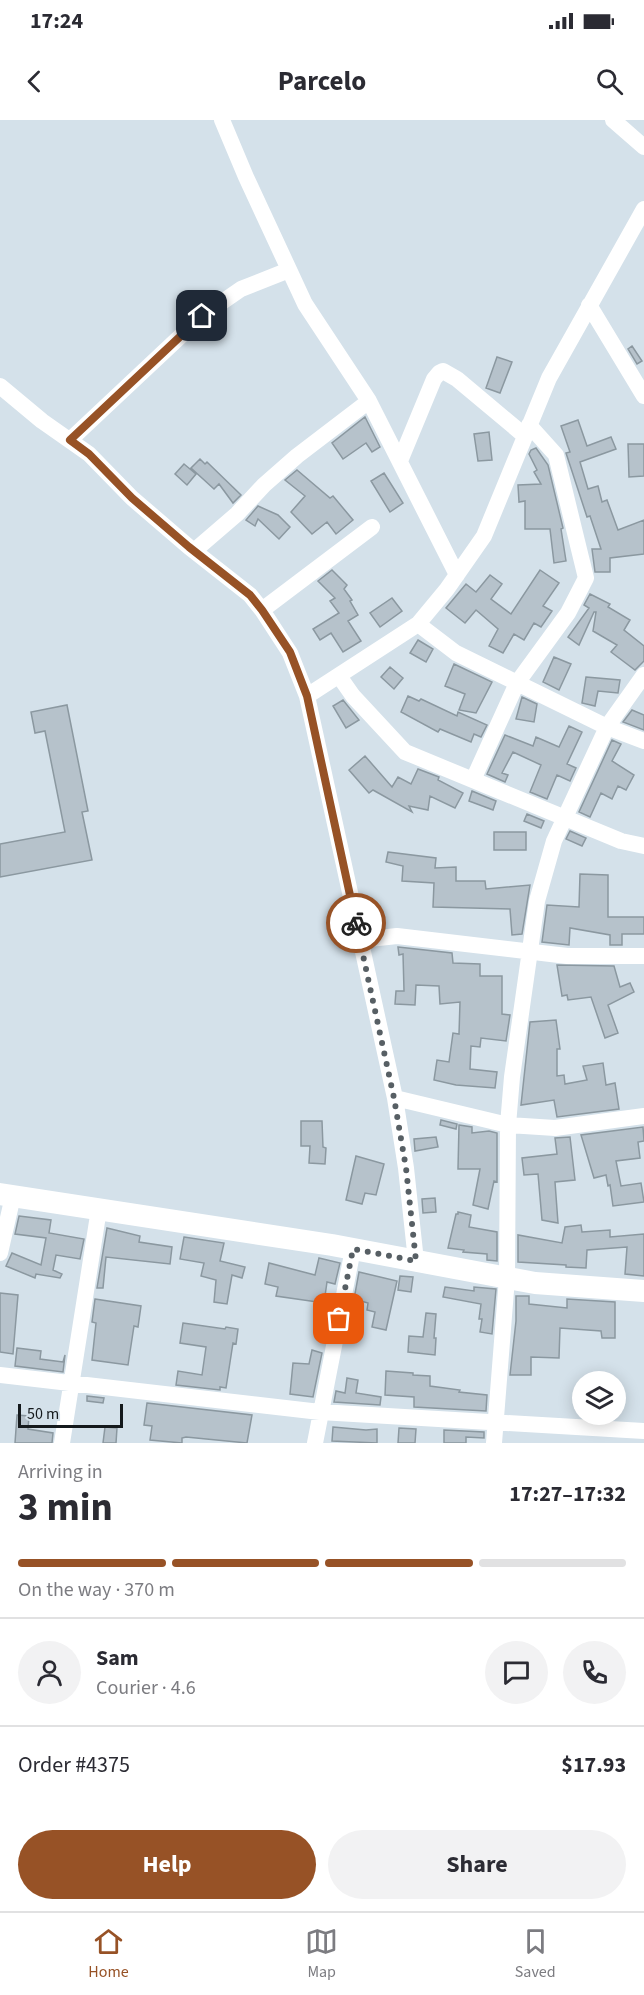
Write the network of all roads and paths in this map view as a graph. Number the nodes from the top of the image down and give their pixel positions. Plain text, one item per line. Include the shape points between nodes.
1 (222, 120) edge
2 (614, 120) edge
3 (644, 147) edge
4 (644, 209) edge
5 (289, 270) junction
6 (589, 305) junction
7 (0, 386) edge
8 (644, 396) edge
9 (369, 401) junction
10 (527, 430) junction
11 (70, 440) junction
12 (400, 461) junction
13 (372, 526) dead end
14 (194, 551) junction
15 (457, 575) junction
16 (262, 610) junction
17 (418, 624) junction
18 (644, 675) edge
19 (339, 676) junction
20 (517, 683) junction
21 (307, 696) junction
22 (607, 727) junction
23 (644, 741) edge
24 (473, 780) junction
25 (565, 817) junction
26 (644, 846) edge
27 (360, 940) junction
28 (530, 951) junction
29 (644, 956) edge
30 (394, 1098) junction
31 (644, 1116) edge
32 (508, 1125) junction
33 (7, 1195) edge
34 (99, 1209) junction
35 (353, 1249) junction
36 (0, 1253) edge
37 (416, 1261) junction
38 (507, 1278) junction
39 (644, 1291) edge
40 (0, 1375) edge
41 (72, 1382) junction
42 (320, 1412) junction
43 (495, 1421) junction
44 (644, 1431) edge
45 (62, 1443) edge
46 (315, 1443) edge
47 (494, 1443) edge

1 - 5 street
2 - 3 street
4 - 6 street
5 - 9 street via 305,304
5 - 11 street via 241,289 202,316
6 - 8 street
6 - 10 street via 549,378
7 - 11 street
9 - 12 street
9 - 14 street via 272,478
10 - 12 street via 443,371 434,379
10 - 15 street via 484,536
10 - 20 street via 556,455 586,578 568,613
11 - 14 street
12 - 15 street
13 - 16 street
14 - 16 street via 250,595
15 - 17 street
16 - 21 street via 290,652
17 - 19 street
17 - 20 street via 456,654
18 - 22 street
19 - 21 street
19 - 24 street via 405,752
20 - 22 street
20 - 24 street
21 - 27 street
22 - 23 street
22 - 25 street
24 - 25 street
25 - 26 street via 621,842
25 - 28 street via 537,901
27 - 28 street via 397,936
27 - 30 street
28 - 29 street via 567,956
28 - 32 street
30 - 32 street
30 - 37 street
31 - 32 street via 555,1128
32 - 38 street
33 - 34 main road
33 - 36 street
34 - 35 main road
34 - 41 street
35 - 37 main road
35 - 42 street
37 - 38 main road
38 - 39 main road
38 - 43 street
40 - 41 street
41 - 42 street
41 - 45 street
42 - 43 street
42 - 46 street
43 - 44 street
43 - 47 street

